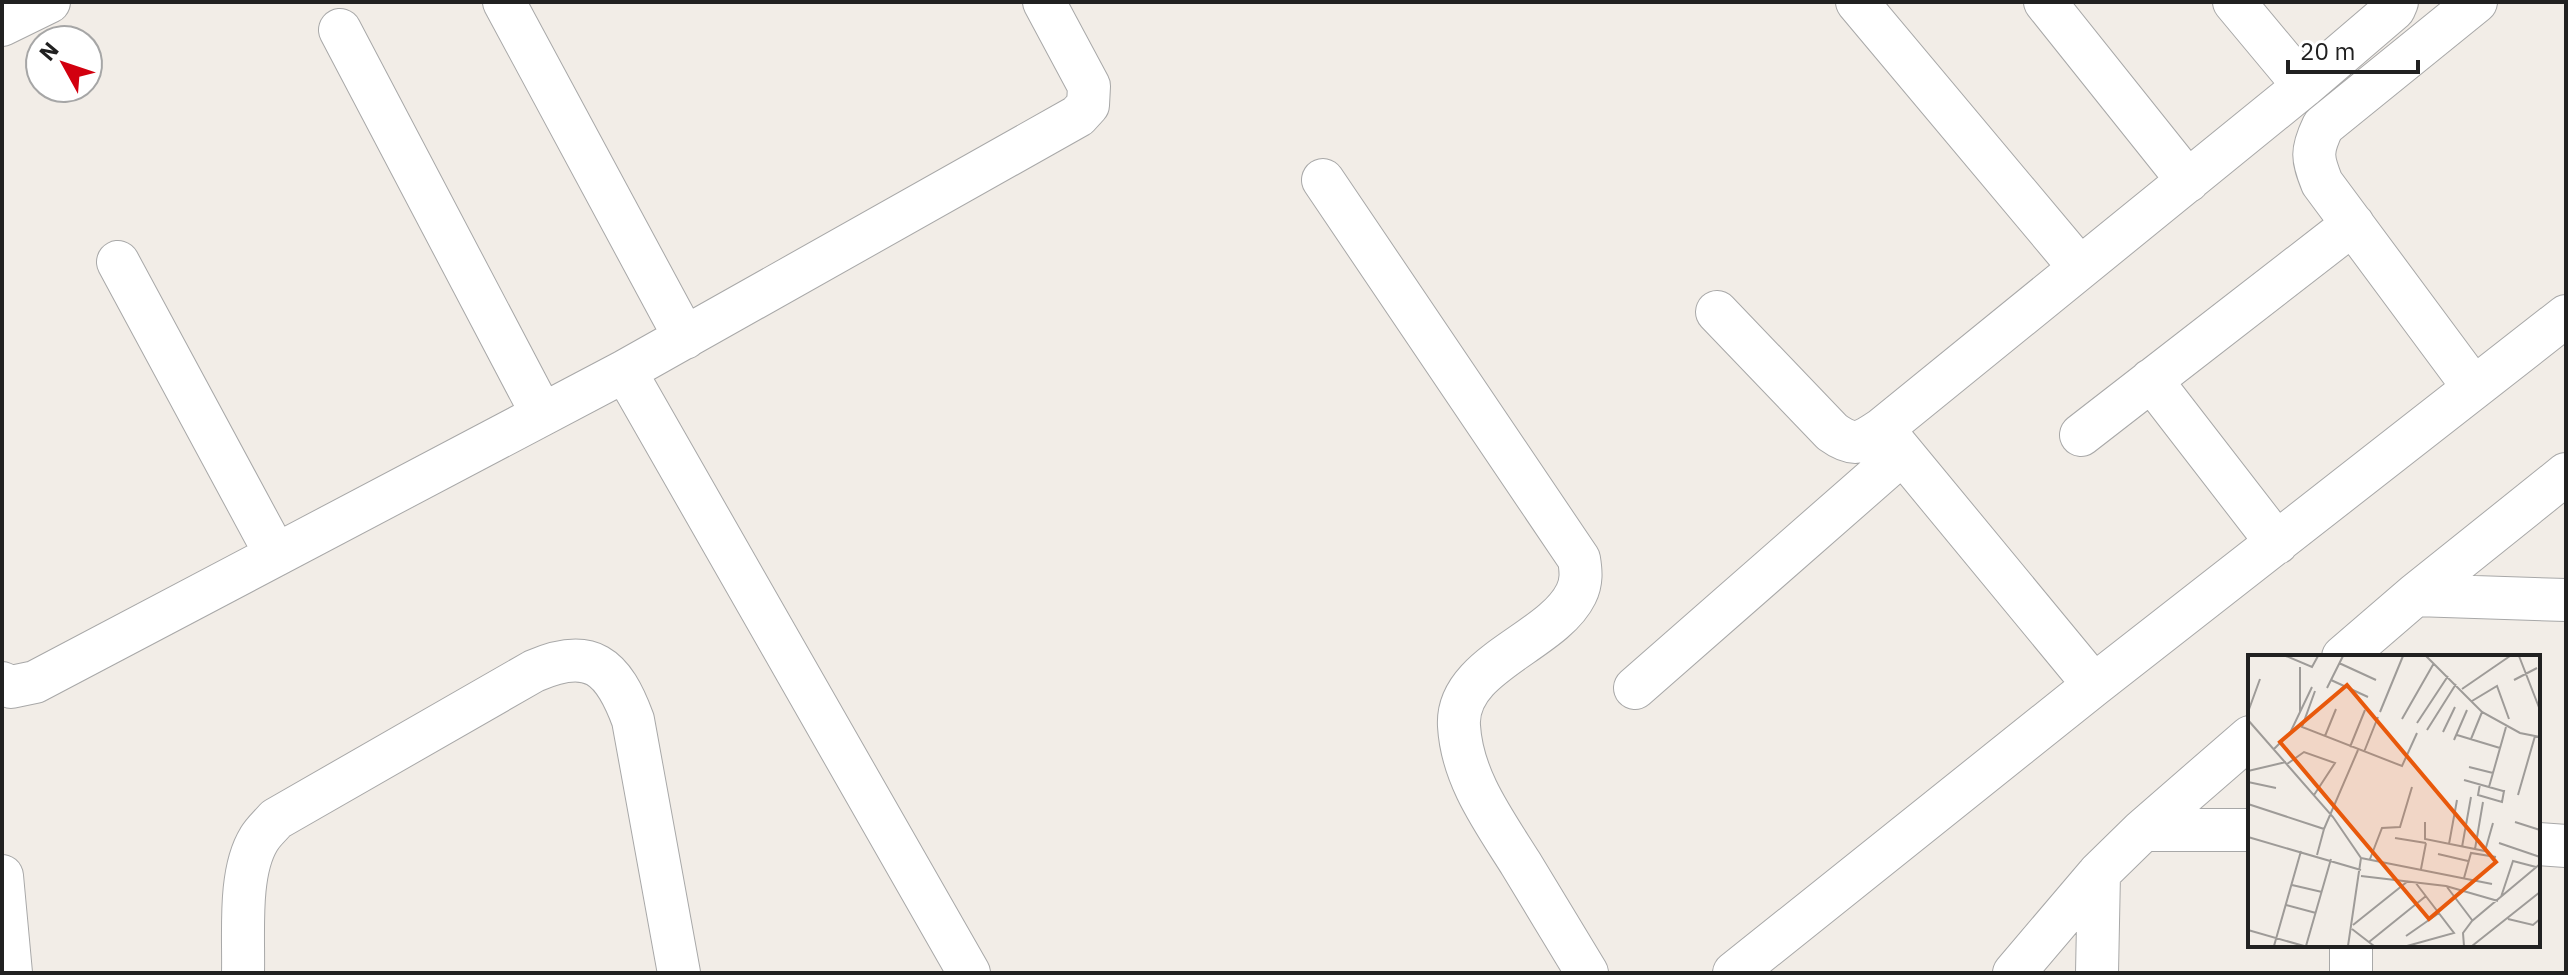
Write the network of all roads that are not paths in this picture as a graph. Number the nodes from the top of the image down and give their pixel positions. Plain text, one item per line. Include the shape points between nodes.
1 (49, 2) edge
2 (504, 2) edge
3 (1044, 2) edge
4 (1857, 2) edge
5 (2045, 2) edge
6 (2234, 2) edge
7 (2397, 2) edge
8 (2476, 2) edge
9 (2, 25) edge
10 (340, 30) dead end
11 (2304, 86) junction
12 (1323, 180) dead end
13 (2188, 181) junction
14 (2353, 224) junction
15 (118, 262) dead end
16 (2080, 268) junction
17 (1717, 312) dead end
18 (2566, 316) edge
19 (685, 338) junction
20 (625, 371) junction
21 (2151, 380) junction
22 (2474, 388) junction
23 (542, 414) junction
24 (2081, 435) dead end
25 (1892, 441) junction
26 (2566, 474) edge
27 (2277, 543) junction
28 (276, 555) junction
29 (2415, 595) junction
30 (2566, 600) edge
31 (2345, 655) edge
32 (2, 683) edge
33 (2094, 685) junction
34 (1635, 688) dead end
35 (2248, 739) edge
36 (2143, 830) junction
37 (2248, 830) edge
38 (2540, 844) edge
39 (2566, 846) edge
40 (2099, 873) junction
41 (2, 876) edge
42 (2351, 947) edge
43 (11, 973) edge
44 (243, 973) edge
45 (679, 973) edge
46 (969, 973) edge
47 (1587, 973) edge
48 (1734, 973) edge
49 (2014, 973) edge
50 (2097, 973) edge
51 (2351, 973) edge

1 - 9 street
2 - 19 street
3 - 19 street via 1089,86 1088,105 1078,116
4 - 16 street
5 - 13 street
6 - 11 street
7 - 11 street
8 - 14 street via 2323,126 2314,145 2314,163 2322,183
10 - 23 street
11 - 13 street
12 - 47 street via 1579,559 1577,594 1564,611 1476,681 1463,700 1458,724 1464,759 1480,797
13 - 16 street
14 - 21 street
14 - 22 street
15 - 28 street
16 - 25 street
17 - 25 street via 1832,432 1855,443
18 - 22 street
19 - 20 street
20 - 23 street
20 - 46 street
21 - 24 street
21 - 27 street
22 - 27 street
23 - 28 street
25 - 33 street
25 - 34 street
26 - 29 street
27 - 33 street
28 - 32 street via 35,682 11,687
29 - 30 street
29 - 31 street
33 - 48 street
35 - 36 street
36 - 37 street
36 - 40 street
38 - 39 street
40 - 49 street
40 - 50 street
41 - 43 street
42 - 51 street
44 - 45 street via 249,866 258,840 276,819 534,671 578,658 609,676 633,720

